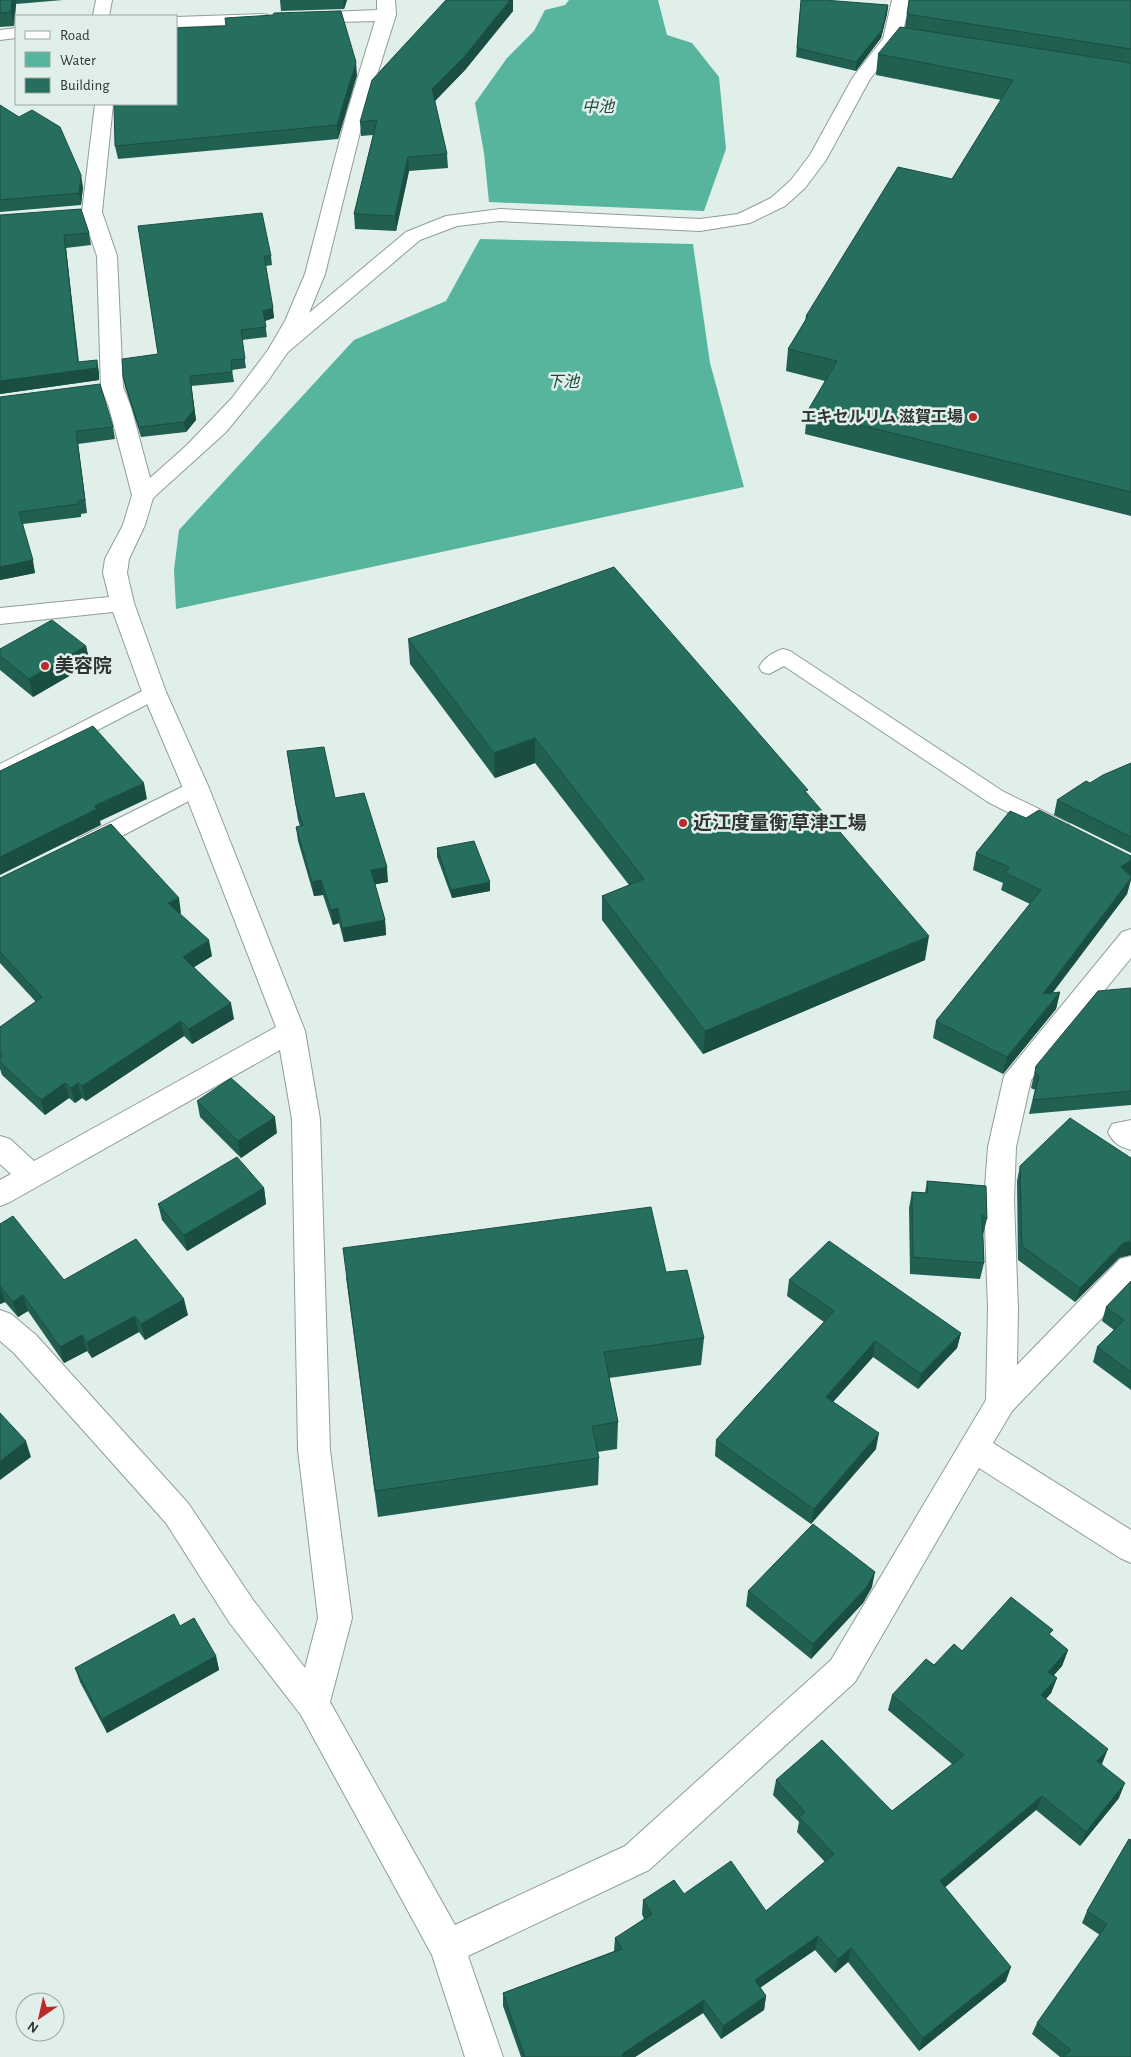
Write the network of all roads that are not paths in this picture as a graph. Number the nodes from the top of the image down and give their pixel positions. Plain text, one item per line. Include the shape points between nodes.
1 (104, 0) edge
2 (901, 3) edge
3 (881, 6) edge
4 (386, 8) edge
5 (101, 15) edge
6 (178, 22) edge
7 (15, 33) edge
8 (0, 34) edge
9 (104, 105) edge
10 (281, 347) junction
11 (142, 495) junction
12 (122, 603) junction
13 (0, 616) edge
14 (769, 667) dead end
15 (154, 692) junction
16 (0, 773) edge
17 (196, 788) junction
18 (1080, 839) edge
19 (72, 851) edge
20 (1131, 939) edge
21 (291, 1031) junction
22 (1131, 1130) edge
23 (1131, 1139) edge
24 (0, 1147) edge
25 (32, 1176) junction
26 (0, 1194) edge
27 (1131, 1268) edge
28 (0, 1323) edge
29 (1002, 1402) junction
30 (974, 1448) junction
31 (1131, 1548) edge
32 (313, 1704) junction
33 (447, 1947) junction
34 (484, 2057) edge

1 - 5 lane
2 - 3 street
2 - 10 street via 901,42 862,77 819,156 798,184 778,202 743,219 700,225 500,215 453,220 413,236
4 - 6 street via 286,19
4 - 10 street via 311,287
7 - 8 street
9 - 11 street via 83,213 107,256 102,388 120,407
10 - 11 street via 246,398 218,428 190,457
11 - 12 street via 134,525 117,560 115,573
12 - 13 street
12 - 15 street
14 - 18 lane via 783,656 996,797
15 - 16 lane
15 - 17 street
17 - 19 lane
17 - 21 street
20 - 29 street via 1018,1076 1002,1147
21 - 25 street
21 - 32 street via 306,1119 314,1450 335,1618
22 - 23 street via 1122,1132
24 - 25 street
25 - 26 street
27 - 29 street
28 - 32 street via 25,1344 177,1513 241,1611
29 - 30 street
30 - 31 street
30 - 33 street via 843,1671 637,1858
32 - 33 street
33 - 34 street

